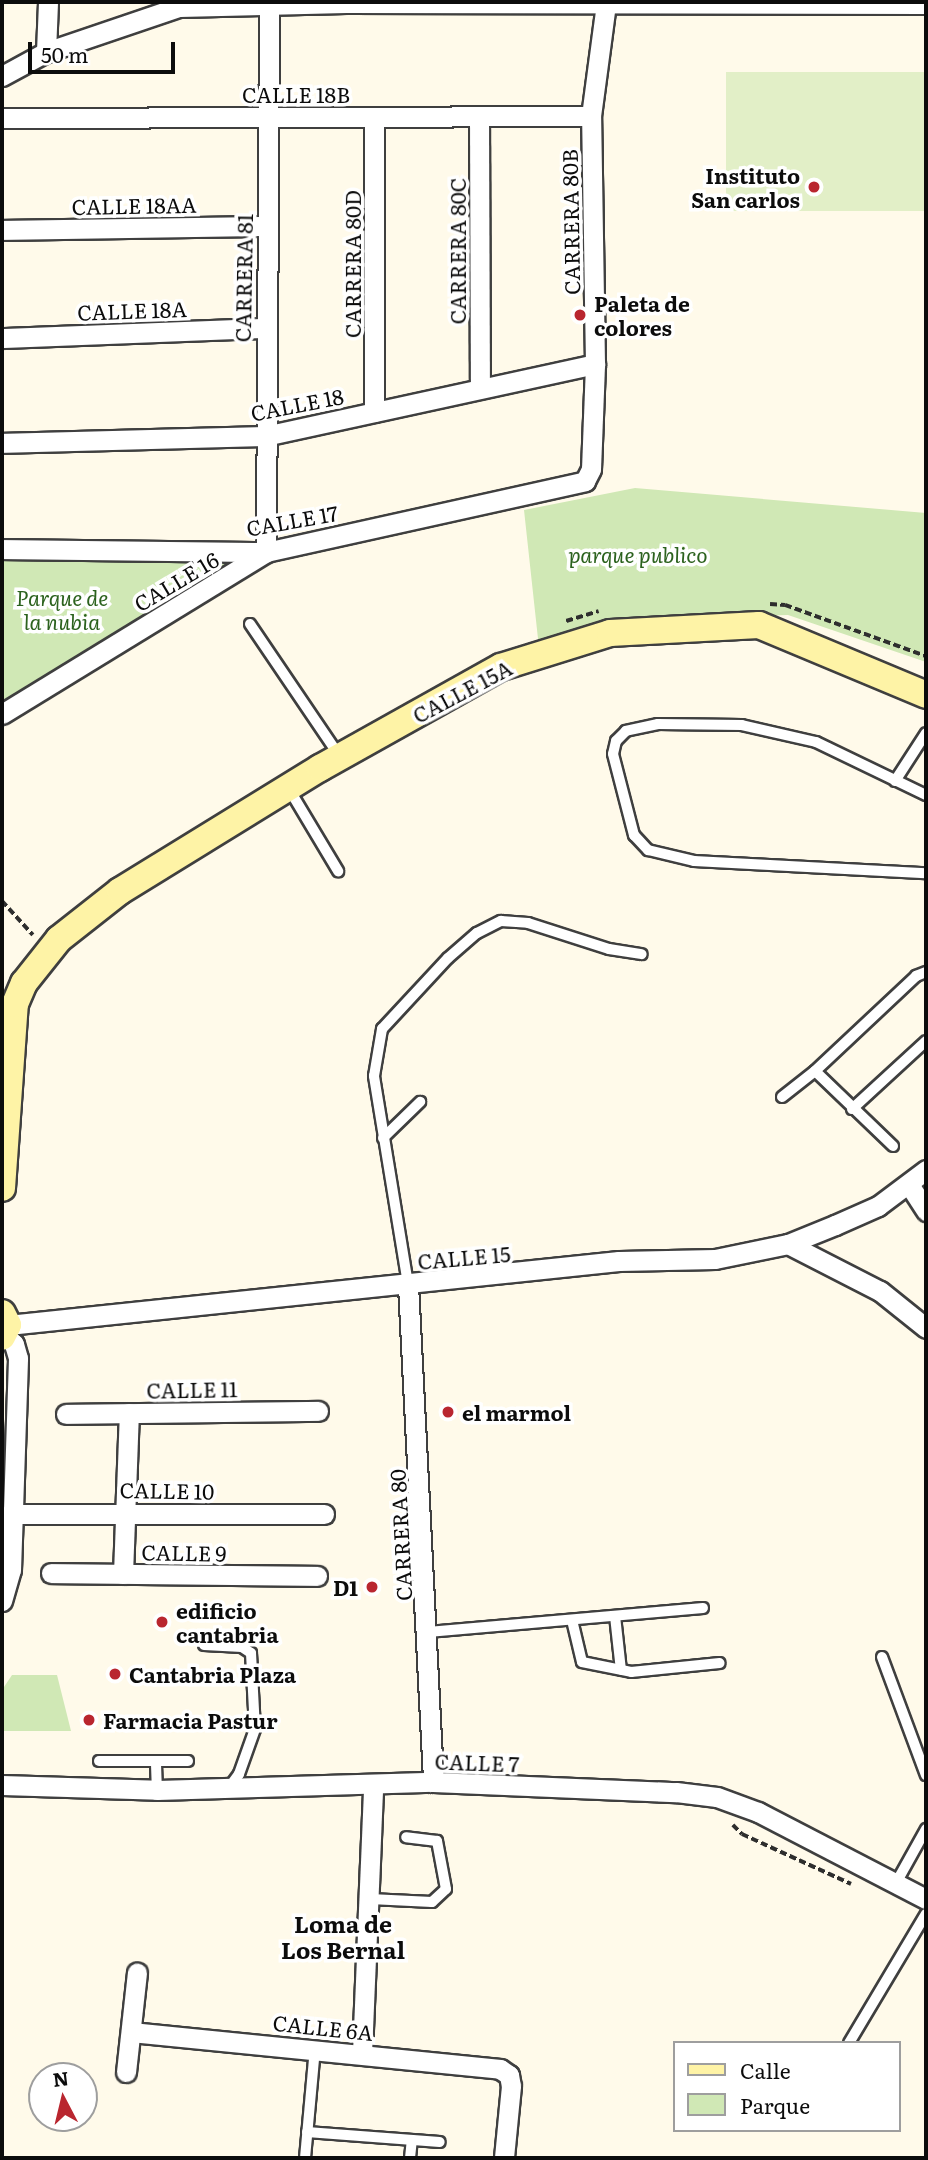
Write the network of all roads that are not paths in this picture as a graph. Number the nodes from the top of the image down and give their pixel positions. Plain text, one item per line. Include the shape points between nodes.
1 (48, 2) edge
2 (438, 2) edge
3 (606, 2) edge
4 (308, 3) edge
5 (726, 3) edge
6 (179, 4) edge
7 (926, 4) edge
8 (269, 5) junction
9 (46, 51) junction
10 (2, 76) edge
11 (591, 116) junction
12 (268, 117) junction
13 (374, 117) junction
14 (479, 117) junction
15 (2, 118) edge
16 (267, 226) junction
17 (2, 230) edge
18 (265, 328) junction
19 (2, 338) edge
20 (595, 364) junction
21 (480, 386) junction
22 (374, 412) junction
23 (265, 436) junction
24 (2, 443) edge
25 (585, 481) joint
26 (2, 549) edge
27 (266, 552) junction
28 (250, 624) dead end
29 (926, 695) edge
30 (2, 714) edge
31 (926, 733) edge
32 (340, 757) junction
33 (895, 781) junction
34 (289, 788) junction
35 (926, 796) edge
36 (338, 871) dead end
37 (926, 873) edge
38 (642, 954) dead end
39 (926, 972) edge
40 (926, 1041) edge
41 (815, 1071) junction
42 (782, 1097) dead end
43 (421, 1102) dead end
44 (852, 1109) junction
45 (383, 1138) junction
46 (893, 1146) dead end
47 (926, 1170) edge
48 (910, 1186) junction
49 (2, 1188) edge
50 (926, 1211) edge
51 (788, 1244) junction
52 (408, 1285) junction
53 (4, 1327) edge
54 (926, 1328) edge
55 (318, 1411) dead end
56 (129, 1413) junction
57 (66, 1414) dead end
58 (8, 1449) edge
59 (125, 1512) junction
60 (10, 1514) junction
61 (324, 1514) dead end
62 (51, 1573) dead end
63 (123, 1574) junction
64 (317, 1576) dead end
65 (2, 1601) edge
66 (703, 1608) dead end
67 (615, 1616) junction
68 (572, 1620) junction
69 (428, 1632) junction
70 (204, 1645) dead end
71 (882, 1657) dead end
72 (720, 1663) dead end
73 (621, 1670) junction
74 (99, 1761) dead end
75 (188, 1761) dead end
76 (156, 1764) junction
77 (926, 1774) edge
78 (433, 1782) junction
79 (2, 1785) edge
80 (373, 1785) junction
81 (229, 1788) junction
82 (157, 1790) junction
83 (926, 1829) edge
84 (405, 1837) dead end
85 (896, 1883) junction
86 (370, 1899) junction
87 (926, 1899) edge
88 (926, 1914) edge
89 (137, 1973) dead end
90 (131, 2032) junction
91 (850, 2041) edge
92 (315, 2047) junction
93 (362, 2053) junction
94 (126, 2072) dead end
95 (307, 2132) junction
96 (412, 2140) junction
97 (440, 2142) dead end
98 (305, 2158) edge
99 (410, 2158) edge
100 (504, 2158) edge

1 - 9 street
2 - 3 street
2 - 4 street
3 - 5 street
3 - 11 street, CARRERA 80B
4 - 8 street
5 - 7 street
6 - 8 street
6 - 9 street
8 - 12 street, CARRERA 81
9 - 10 street
11 - 14 street, CALLE 18B
11 - 20 street, CARRERA 80B
12 - 13 street, CALLE 18B
12 - 15 street, CALLE 18B
12 - 16 street, CARRERA 81
13 - 14 street, CALLE 18B
13 - 22 street, CARRERA 80D
14 - 21 street, CARRERA 80C
16 - 17 street, CALLE 18AA
16 - 18 street, CARRERA 81
18 - 19 street, CALLE 18A
18 - 23 street, CARRERA 81
20 - 21 street, CALLE 18
20 - 25 street, CARRERA 80B via 591,469
21 - 22 street, CALLE 18
22 - 23 street, CALLE 18
23 - 24 street, CALLE 18
23 - 27 street, CARRERA 81
25 - 27 street, CALLE 17
26 - 27 street, CALLE 17
27 - 30 street, CALLE 16
28 - 32 lane
29 - 32 street, CALLE 15A via 768,626 610,633 501,667
31 - 33 lane
32 - 34 street, CALLE 15A
33 - 35 lane
33 - 37 lane via 816,742 742,725 658,724 626,731 616,741 613,754 634,835 648,850 694,861
34 - 36 lane
34 - 49 street, CALLE 15A via 82,917 47,951 15,1004
38 - 45 lane via 609,949 528,923 501,921 477,933 382,1029 374,1076
39 - 41 lane via 916,976
40 - 44 lane
41 - 42 lane
41 - 44 lane
43 - 45 lane
44 - 46 lane
45 - 52 lane
47 - 48 street, CALLE 15
48 - 50 street
48 - 51 street, CALLE 15 via 878,1206
51 - 52 street, CALLE 15 via 715,1259 619,1261
51 - 54 street via 880,1292
52 - 53 street, CALLE 15
52 - 69 street, CARRERA 80
53 - 58 street via 19,1358
55 - 56 street, CALLE 11
56 - 57 street, CALLE 11
56 - 59 street
58 - 60 street
59 - 60 street, CALLE 10
59 - 61 street, CALLE 10
59 - 63 street
60 - 65 street via 11,1570
62 - 63 street, CALLE 9
63 - 64 street, CALLE 9
66 - 67 lane
67 - 68 lane
67 - 73 lane
68 - 69 lane
68 - 73 lane via 582,1662
69 - 78 street, CARRERA 80
70 - 81 lane via 242,1647 251,1653 255,1729 239,1774
71 - 77 lane
72 - 73 lane
74 - 76 lane
75 - 76 lane
76 - 82 lane
78 - 80 street, CALLE 7
78 - 85 street, CALLE 7 via 717,1797 758,1812
79 - 82 street, CALLE 7
80 - 81 street, CALLE 7
80 - 86 street
81 - 82 street, CALLE 7
83 - 85 lane
84 - 86 lane via 437,1841 446,1889 432,1902
85 - 87 street, CALLE 7
86 - 93 street
88 - 91 lane
89 - 90 street
90 - 92 street, CALLE 6A
90 - 94 street
92 - 93 street, CALLE 6A
92 - 95 lane
93 - 100 street, CALLE 6A via 500,2069 509,2075
95 - 96 lane
95 - 98 lane
96 - 97 lane
96 - 99 lane

